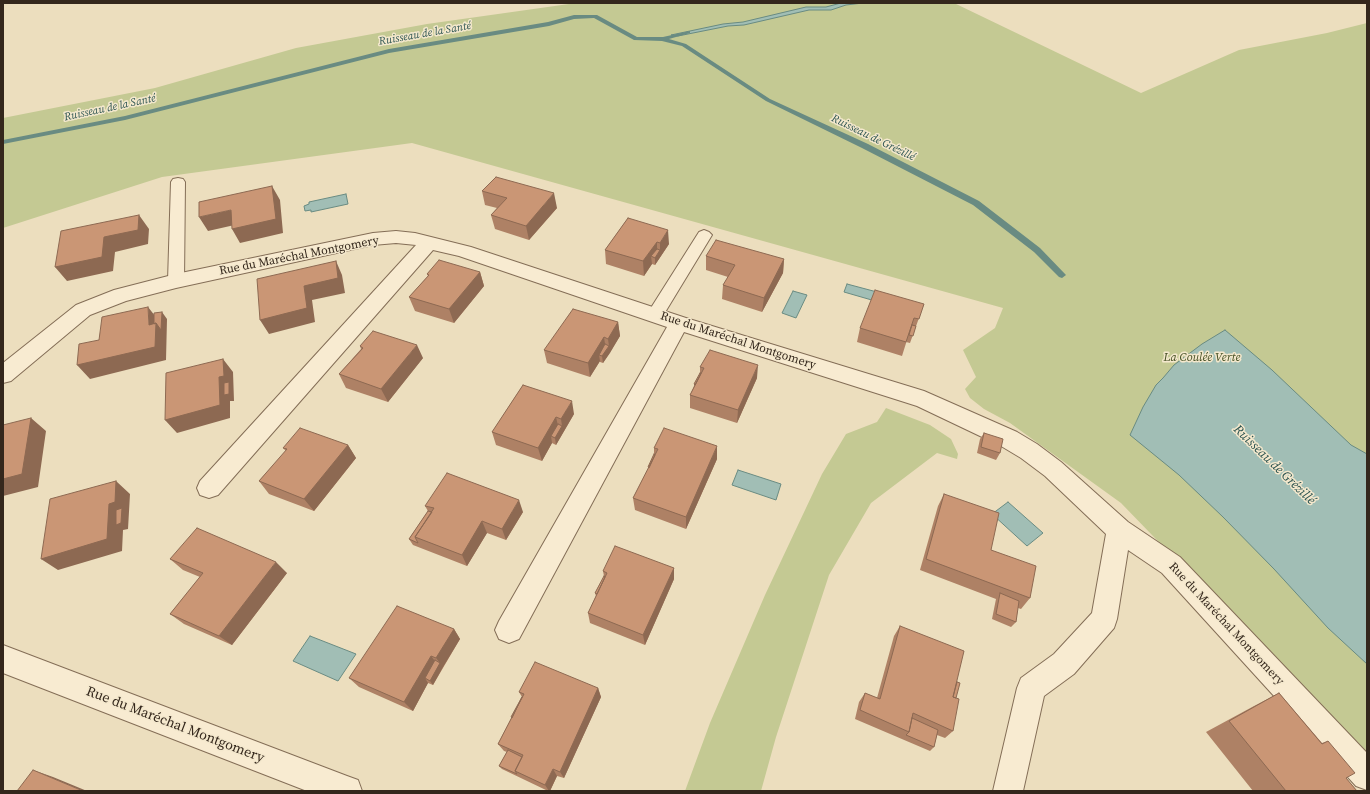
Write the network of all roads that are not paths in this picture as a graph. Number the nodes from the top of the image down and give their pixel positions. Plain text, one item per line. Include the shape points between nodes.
1 (178, 182) dead end
2 (704, 235) dead end
3 (429, 242) junction
4 (176, 281) junction
5 (655, 315) junction
6 (679, 323) junction
7 (3, 375) edge
8 (209, 488) dead end
9 (1119, 530) junction
10 (509, 630) dead end
11 (3, 659) edge
12 (1367, 775) edge
13 (347, 791) edge
14 (1008, 791) edge

1 - 4 lane
2 - 5 lane
3 - 4 street, Rue du Maréchal Montgomery via 396,237 373,239
3 - 5 street, Rue du Maréchal Montgomery via 464,251
3 - 8 street
4 - 7 street, Rue du Maréchal Montgomery via 121,295 83,310
5 - 6 street, Rue du Maréchal Montgomery
6 - 9 street, Rue du Maréchal Montgomery via 924,400 990,430 1029,452 1053,470
6 - 10 street
9 - 12 street, Rue du Maréchal Montgomery via 1171,565
9 - 14 street via 1104,619 1064,664 1031,688
11 - 13 street, Rue du Maréchal Montgomery

